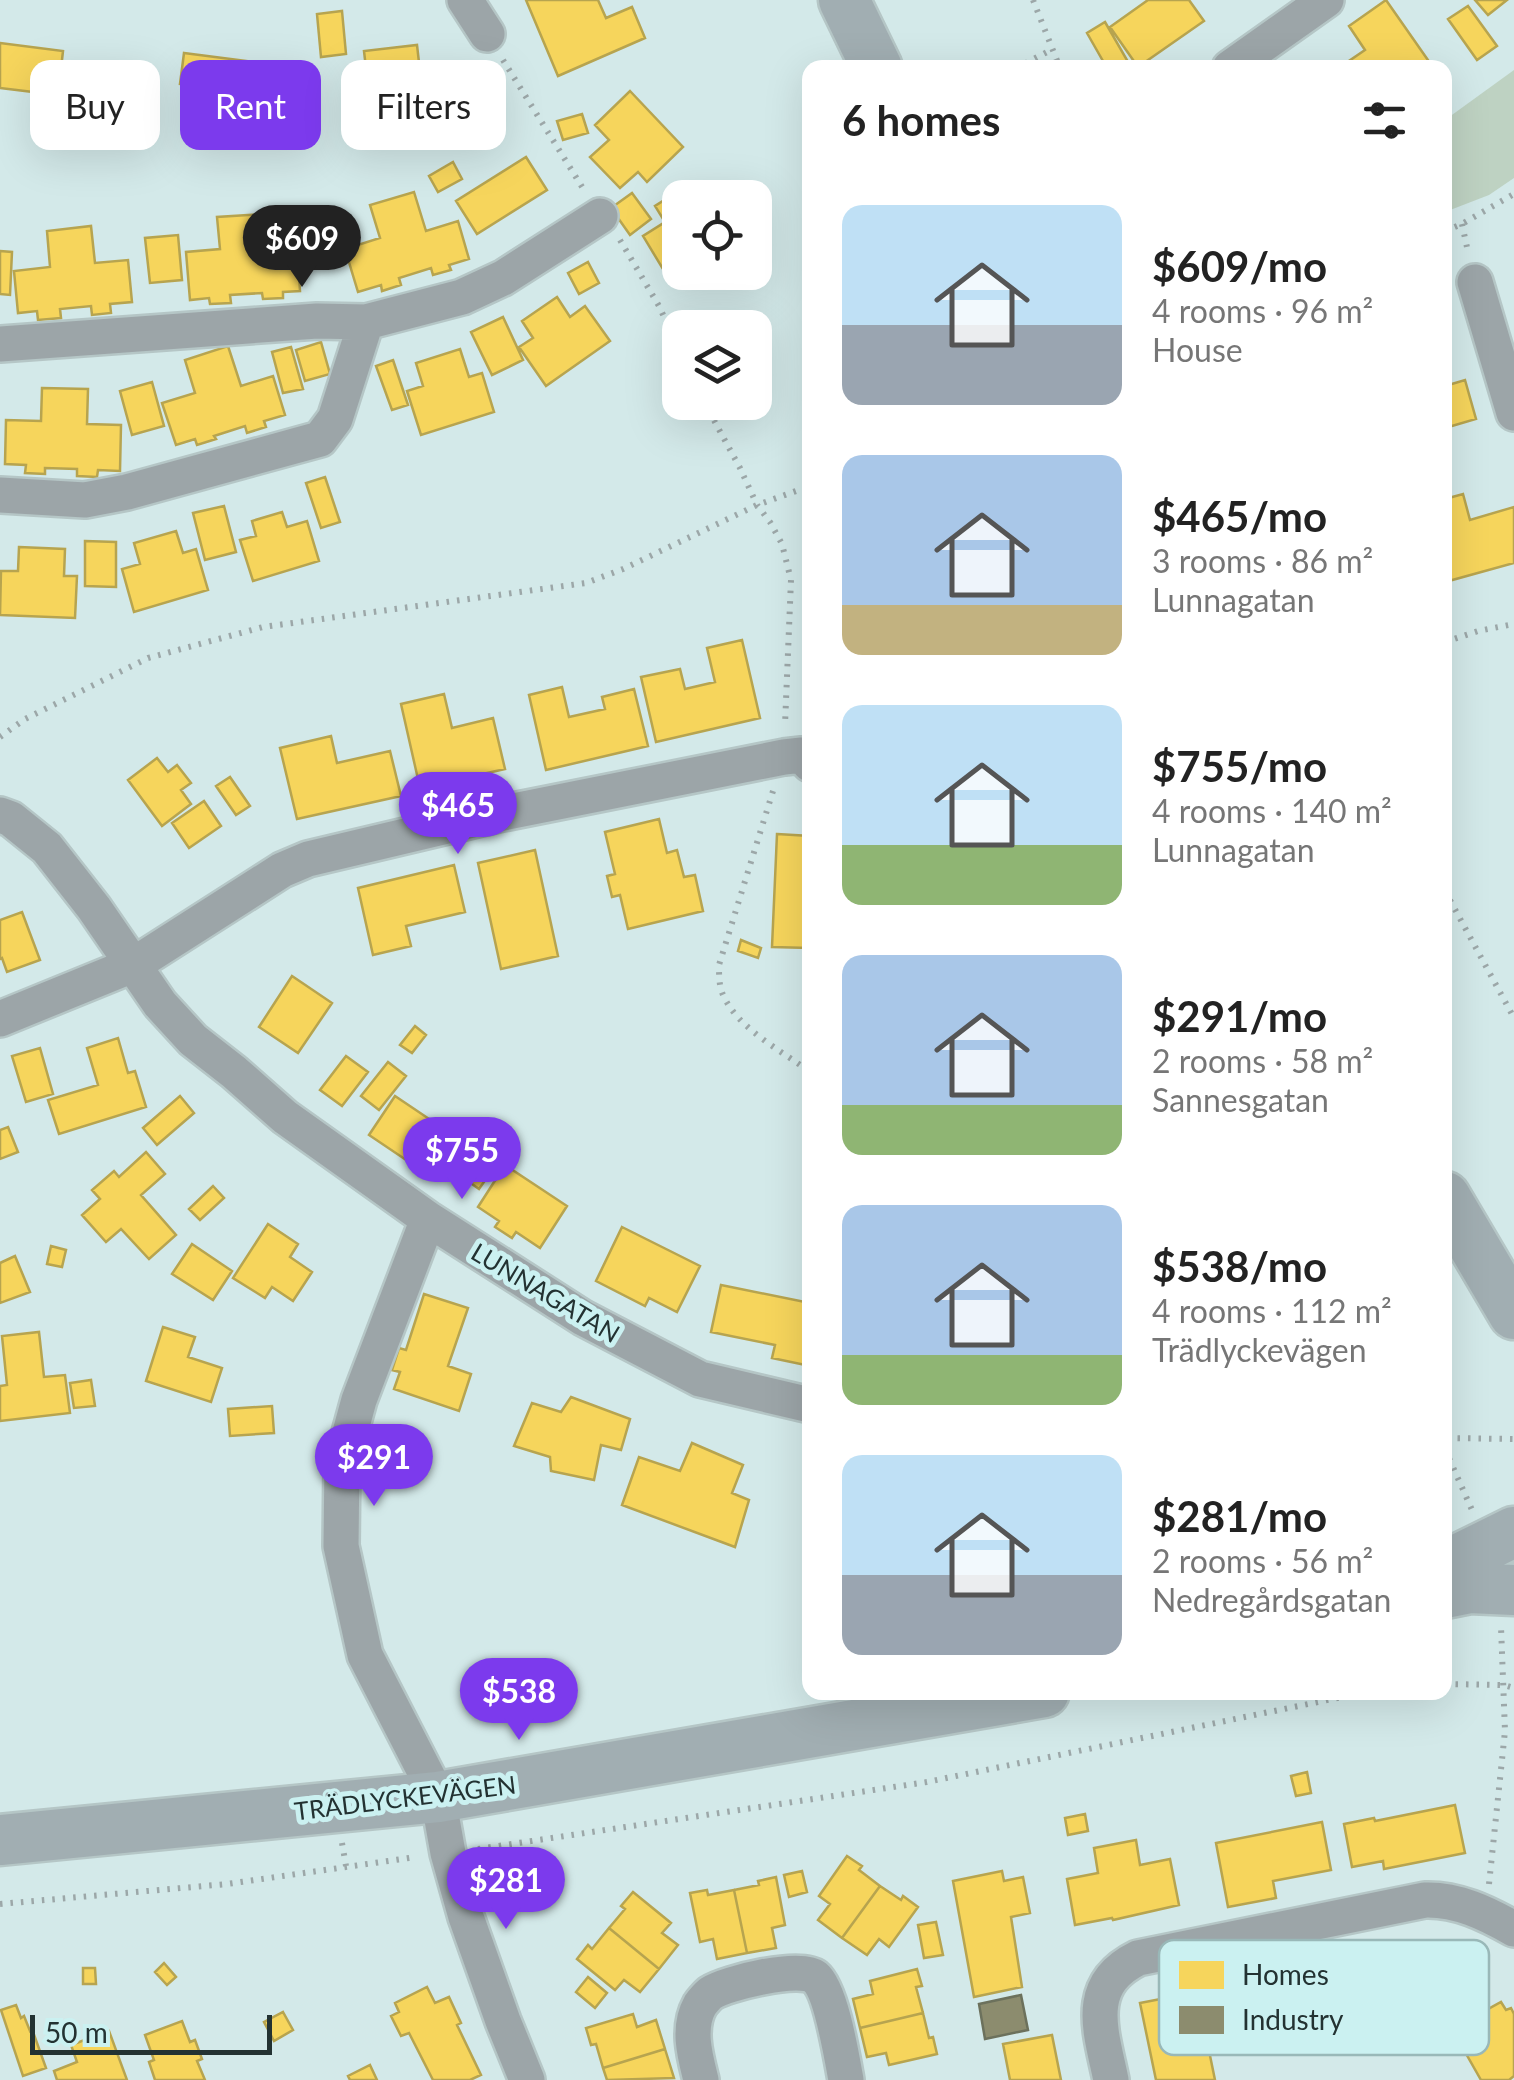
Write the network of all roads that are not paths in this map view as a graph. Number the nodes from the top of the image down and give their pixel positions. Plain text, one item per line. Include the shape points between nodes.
1 (465, 0) edge
2 (844, 0) edge
3 (1326, 0) edge
4 (486, 34) dead end
5 (873, 60) edge
6 (1241, 60) edge
7 (600, 216) dead end
8 (1474, 282) dead end
9 (366, 322) junction
10 (0, 344) edge
11 (1514, 413) edge
12 (0, 496) edge
13 (802, 755) edge
14 (0, 815) edge
15 (134, 964) junction
16 (0, 1019) edge
17 (1452, 1209) edge
18 (428, 1219) junction
19 (1514, 1314) edge
20 (802, 1403) edge
21 (1492, 1564) edge
22 (1452, 1592) edge
23 (998, 1700) edge
24 (438, 1797) junction
25 (0, 1840) edge
26 (1500, 1922) edge
27 (1227, 1940) edge
28 (1159, 1954) edge
29 (527, 2080) edge
30 (702, 2080) edge
31 (846, 2080) edge
32 (1111, 2080) edge

1 - 4 street
2 - 5 street
3 - 6 street
7 - 9 street via 462,297
8 - 11 street
9 - 10 street
9 - 12 street via 335,419 320,440 85,500
13 - 15 street via 308,859
14 - 15 street, LUNNAGATAN via 47,848
15 - 16 street
15 - 18 street, LUNNAGATAN via 193,1040
17 - 19 street
18 - 20 street, LUNNAGATAN via 583,1318 700,1378
18 - 24 street via 342,1462 341,1546 365,1655
21 - 22 street via 1470,1588
23 - 24 street, TRÄDLYCKEVÄGEN
24 - 25 street, TRÄDLYCKEVÄGEN
24 - 29 street via 466,1917
26 - 27 street via 1444,1900 1425,1900
28 - 32 street via 1126,1964 1102,1993
30 - 31 street via 692,2034 701,2002 724,1988 805,1972 822,1986

